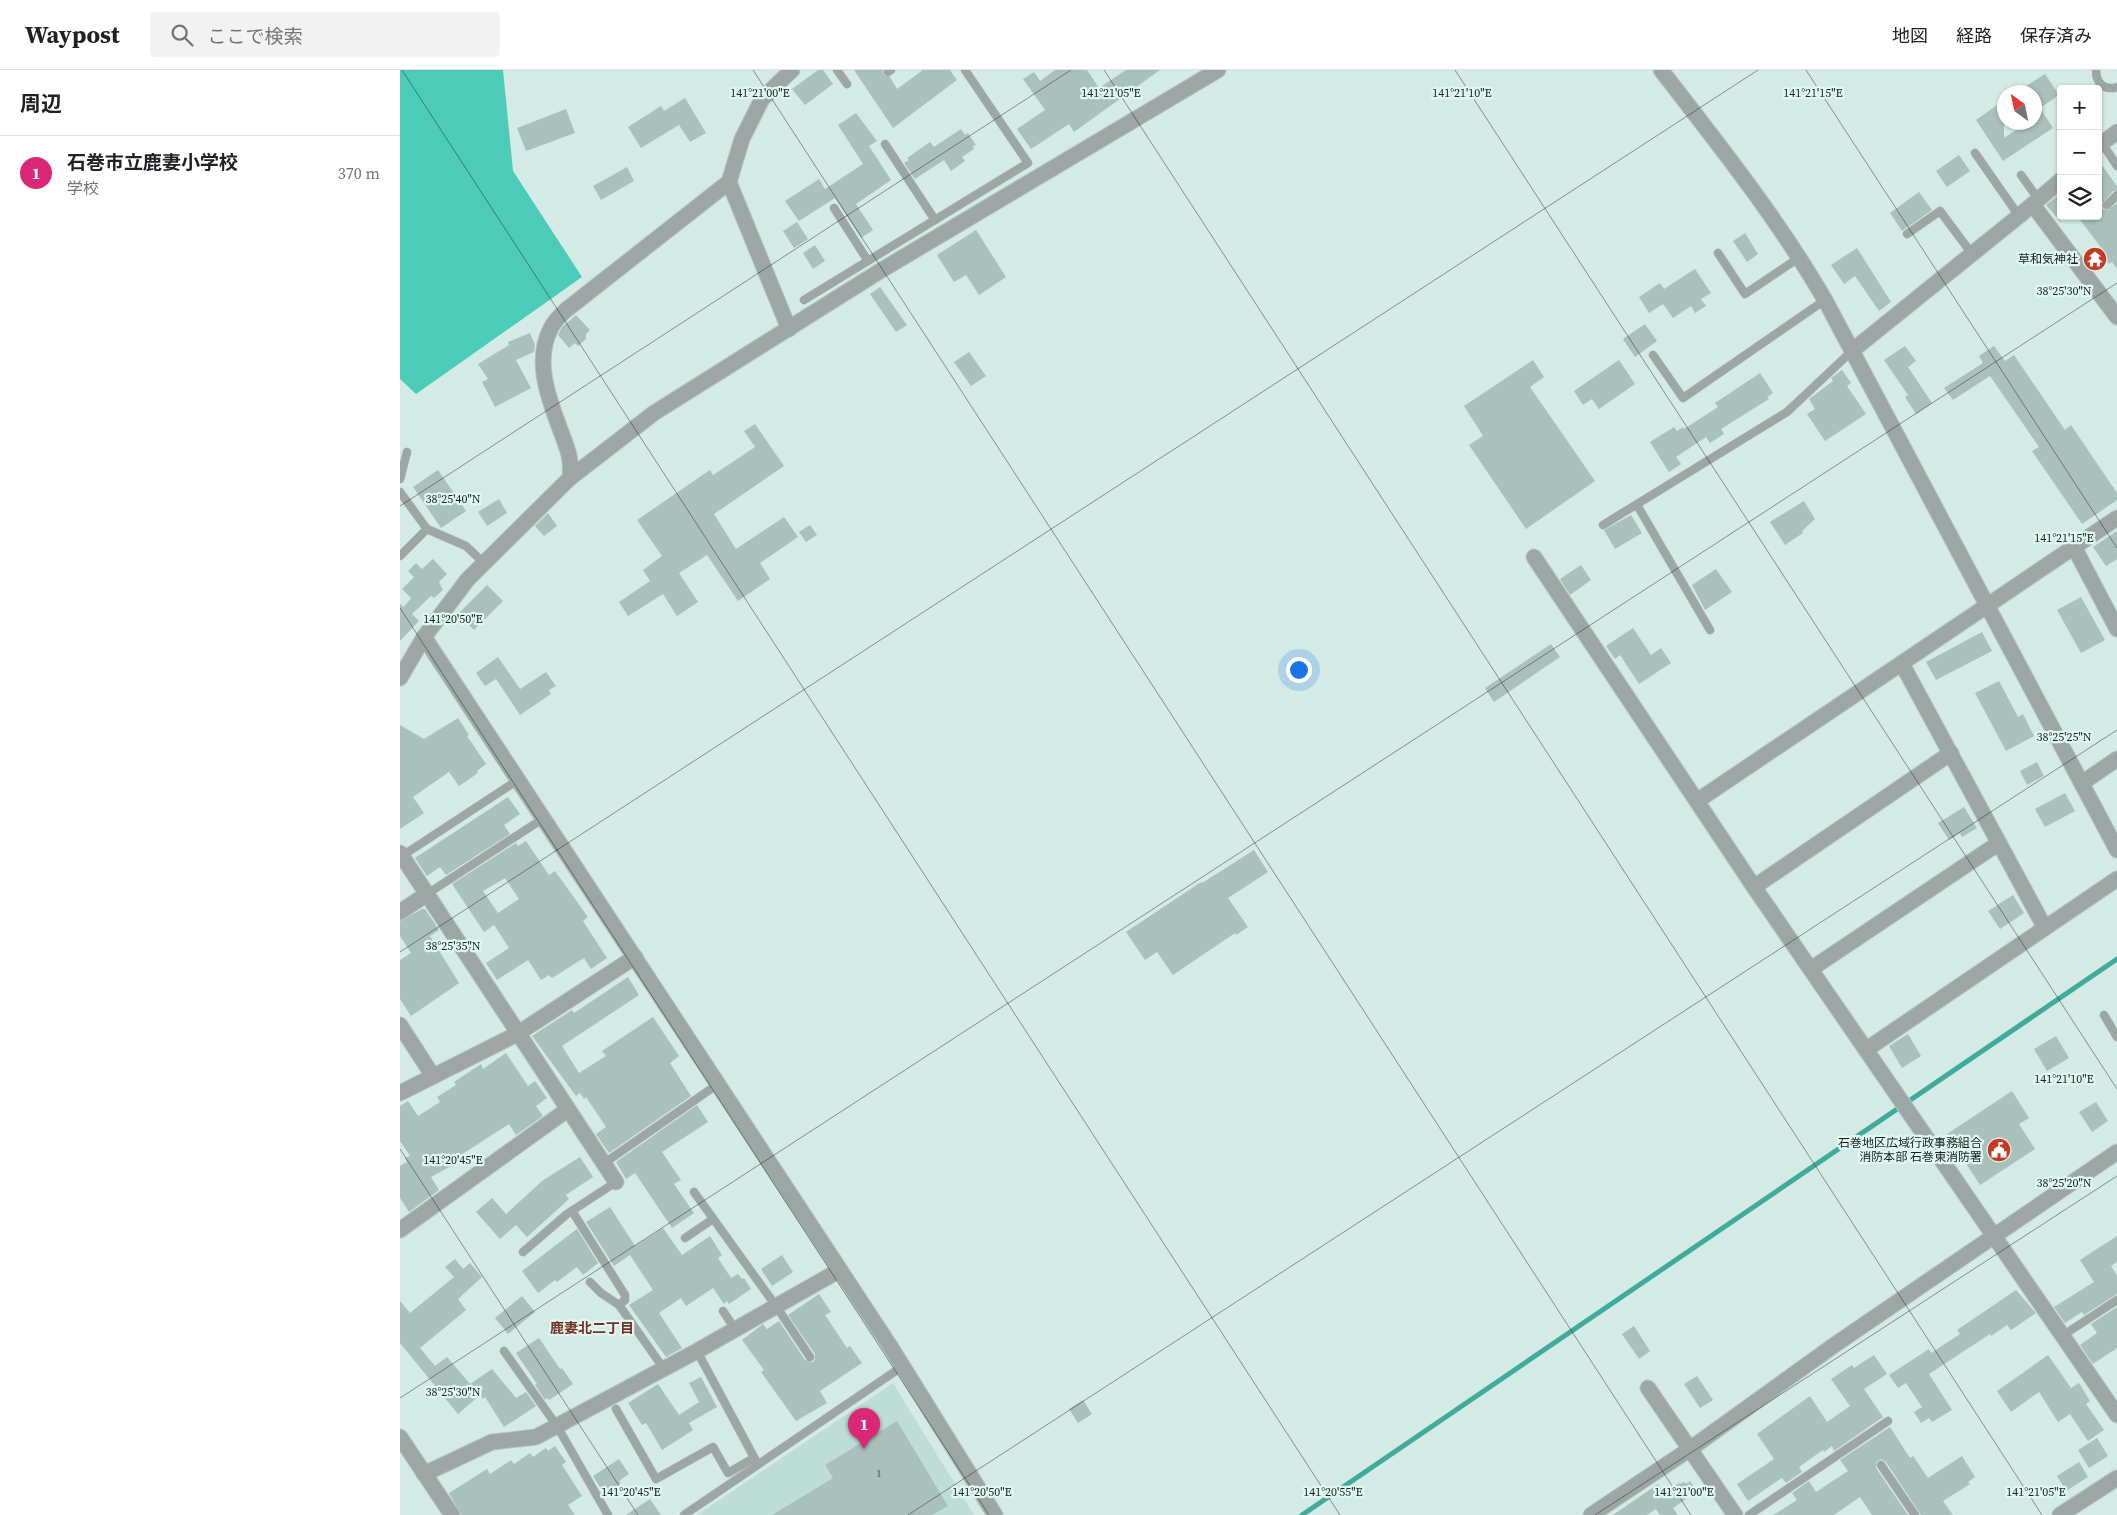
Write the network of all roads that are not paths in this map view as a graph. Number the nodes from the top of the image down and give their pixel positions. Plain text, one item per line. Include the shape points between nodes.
1 (837, 70) edge
2 (965, 70) edge
3 (1218, 70) edge
4 (1661, 70) edge
5 (2096, 70) edge
6 (789, 71) edge
7 (847, 84) dead end
8 (2117, 87) edge
9 (2117, 132) edge
10 (2102, 143) edge
11 (885, 144) dead end
12 (2102, 147) edge
13 (1975, 153) dead end
14 (2117, 166) edge
15 (2021, 175) dead end
16 (729, 182) junction
17 (2057, 184) edge
18 (2117, 195) edge
19 (2036, 203) junction
20 (2107, 205) dead end
21 (834, 208) dead end
22 (2019, 216) junction
23 (935, 220) junction
24 (1907, 234) dead end
25 (1718, 253) dead end
26 (1972, 254) junction
27 (1800, 257) junction
28 (868, 261) junction
29 (804, 300) dead end
30 (1825, 300) junction
31 (2117, 317) edge
32 (789, 329) junction
33 (1853, 350) junction
34 (1653, 355) dead end
35 (407, 452) dead end
36 (570, 478) junction
37 (400, 479) edge
38 (400, 492) edge
39 (1637, 506) junction
40 (2117, 518) edge
41 (1603, 525) dead end
42 (426, 529) junction
43 (2074, 547) junction
44 (400, 556) edge
45 (1534, 557) dead end
46 (484, 563) junction
47 (1988, 605) junction
48 (2117, 629) edge
49 (1710, 630) dead end
50 (424, 637) junction
51 (1902, 664) junction
52 (400, 678) edge
53 (1950, 753) junction
54 (2117, 759) edge
55 (518, 780) junction
56 (2082, 783) junction
57 (1696, 801) junction
58 (544, 818) junction
59 (1999, 843) junction
60 (2117, 850) edge
61 (401, 855) edge
62 (2117, 878) edge
63 (1754, 887) junction
64 (427, 894) junction
65 (400, 912) edge
66 (2045, 928) junction
67 (635, 957) junction
68 (1811, 969) junction
69 (2104, 1015) dead end
70 (400, 1025) edge
71 (517, 1034) junction
72 (2117, 1037) edge
73 (1867, 1049) junction
74 (433, 1076) junction
75 (718, 1084) junction
76 (400, 1093) edge
77 (567, 1110) junction
78 (2117, 1152) edge
79 (603, 1164) junction
80 (616, 1182) joint
81 (694, 1192) dead end
82 (572, 1210) junction
83 (713, 1219) junction
84 (400, 1230) edge
85 (1994, 1237) junction
86 (685, 1238) dead end
87 (523, 1252) dead end
88 (840, 1270) junction
89 (590, 1282) dead end
90 (2117, 1300) edge
91 (619, 1305) junction
92 (776, 1306) junction
93 (723, 1311) dead end
94 (735, 1329) junction
95 (2062, 1336) junction
96 (504, 1351) dead end
97 (697, 1351) junction
98 (810, 1357) dead end
99 (903, 1366) junction
100 (664, 1368) junction
101 (1648, 1388) dead end
102 (616, 1409) dead end
103 (2117, 1415) edge
104 (1888, 1421) dead end
105 (557, 1426) junction
106 (401, 1442) edge
107 (1690, 1449) junction
108 (756, 1462) junction
109 (1881, 1465) dead end
110 (424, 1474) junction
111 (2117, 1478) edge
112 (452, 1515) edge
113 (608, 1515) edge
114 (684, 1515) edge
115 (995, 1515) edge
116 (1591, 1515) edge
117 (1734, 1515) edge
118 (1749, 1515) edge
119 (1915, 1515) edge
120 (2060, 1515) edge

1 - 7 lane
2 - 23 lane via 1028,163
3 - 32 street via 880,271
4 - 27 street
5 - 8 lane via 2102,86
6 - 16 street via 762,99 742,138
9 - 10 street
11 - 23 lane
12 - 14 lane
13 - 22 lane
15 - 19 lane
16 - 32 street
16 - 36 street via 566,310 551,327 544,346 544,375 571,461
17 - 19 street
18 - 20 lane
19 - 22 street
19 - 31 street
21 - 28 lane
22 - 26 street
23 - 28 lane
24 - 26 lane via 1940,211
25 - 27 lane via 1745,294
26 - 33 street
27 - 30 street
28 - 29 lane
30 - 33 street
30 - 34 lane via 1683,398
32 - 36 street via 654,413
33 - 39 lane via 1787,412
33 - 47 street
35 - 37 lane
36 - 46 street
38 - 42 lane
39 - 41 lane
39 - 49 lane
40 - 43 street
42 - 44 lane
42 - 46 lane via 466,546
43 - 47 street
43 - 48 street
45 - 57 street
46 - 50 street
47 - 51 street
47 - 56 street
50 - 52 street
50 - 55 street
51 - 53 street
51 - 57 street
53 - 59 street
53 - 63 street
54 - 56 street
55 - 58 street
55 - 61 lane
56 - 60 street
57 - 63 street
58 - 64 lane
58 - 67 street
59 - 66 street
59 - 68 street
61 - 64 street
62 - 66 street
63 - 68 street
64 - 65 street
64 - 71 street
66 - 73 street
67 - 71 street
67 - 75 street
68 - 73 street
69 - 72 lane
70 - 74 street
71 - 74 street
71 - 77 street
73 - 85 street
74 - 76 street
75 - 79 lane
75 - 88 street
77 - 79 street
77 - 84 street
78 - 85 street
79 - 80 street
80 - 82 lane
81 - 83 lane
82 - 87 lane
82 - 91 lane via 625,1295 625,1300
83 - 86 lane
83 - 92 lane
85 - 95 street
85 - 107 street via 1833,1346
88 - 92 street
88 - 99 street
89 - 91 lane
90 - 95 lane
91 - 100 lane
92 - 94 street
92 - 98 lane
93 - 94 lane
94 - 97 street
95 - 103 street
96 - 105 lane
97 - 100 street
97 - 108 lane
99 - 108 lane
99 - 115 street
100 - 105 street
101 - 107 street
102 - 108 lane via 656,1479 713,1447 728,1474
104 - 118 lane
105 - 110 street via 536,1437 492,1442
105 - 113 lane
106 - 110 street
107 - 116 street
107 - 117 street
108 - 114 lane
109 - 119 lane
110 - 112 street
111 - 120 street

